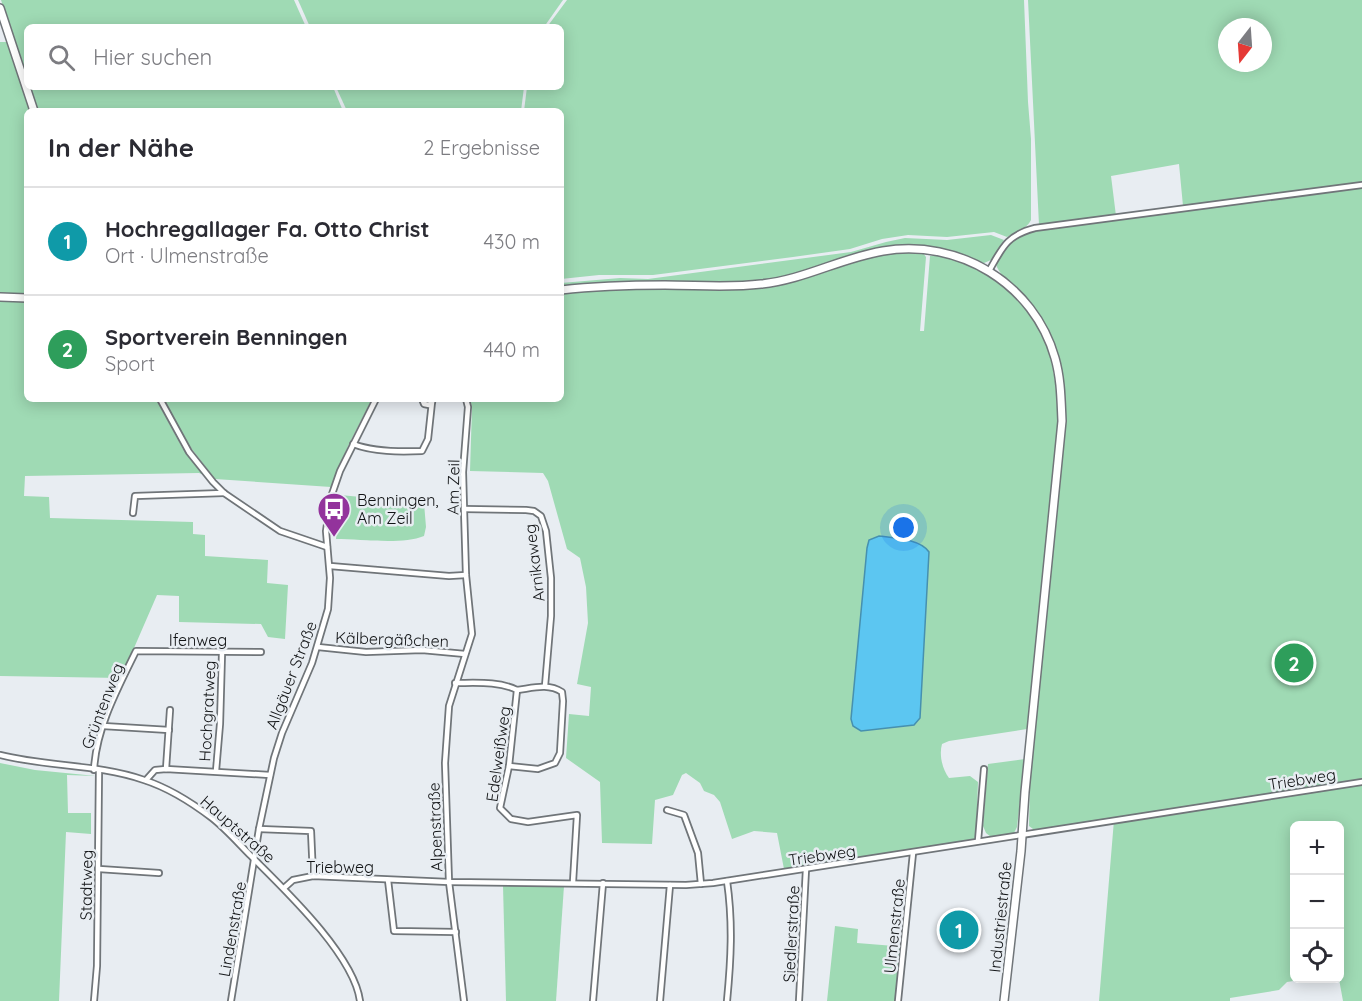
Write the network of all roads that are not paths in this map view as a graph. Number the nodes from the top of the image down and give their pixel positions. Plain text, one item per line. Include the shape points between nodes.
1 (0, 8) edge
2 (24, 81) edge
3 (27, 90) edge
4 (33, 108) edge
5 (1362, 185) edge
6 (989, 271) junction
7 (564, 290) edge
8 (0, 297) edge
9 (24, 298) edge
10 (162, 402) edge
11 (374, 402) edge
12 (433, 402) edge
13 (466, 402) edge
14 (352, 444) junction
15 (224, 493) junction
16 (464, 509) junction
17 (133, 513) dead end
18 (327, 547) junction
19 (330, 566) junction
20 (466, 575) junction
21 (318, 647) junction
22 (136, 651) joint
23 (261, 652) dead end
24 (222, 653) junction
25 (465, 654) junction
26 (455, 683) junction
27 (545, 686) junction
28 (518, 690) junction
29 (170, 710) dead end
30 (104, 726) junction
31 (168, 730) junction
32 (0, 755) edge
33 (509, 766) junction
34 (166, 769) junction
35 (984, 769) dead end
36 (96, 770) junction
37 (216, 771) junction
38 (270, 775) junction
39 (146, 780) junction
40 (1362, 782) edge
41 (667, 810) dead end
42 (259, 829) junction
43 (1022, 836) junction
44 (978, 842) junction
45 (913, 853) junction
46 (255, 860) junction
47 (99, 868) junction
48 (806, 869) junction
49 (159, 873) dead end
50 (313, 876) junction
51 (388, 880) junction
52 (727, 881) junction
53 (448, 882) junction
54 (573, 882) junction
55 (603, 883) junction
56 (701, 884) junction
57 (670, 885) junction
58 (284, 888) junction
59 (456, 932) junction
60 (94, 1001) edge
61 (231, 1001) edge
62 (360, 1001) edge
63 (464, 1001) edge
64 (593, 1001) edge
65 (660, 1001) edge
66 (727, 1001) edge
67 (799, 1001) edge
68 (898, 1001) edge
69 (1004, 1001) edge

1 - 2 street
3 - 4 street
5 - 6 street via 1035,228 1007,241
6 - 7 street, Industriestraße via 941,251 897,249 770,283
6 - 43 street, Industriestraße via 1014,289 1040,322 1055,357 1061,394 1062,421
8 - 9 street
10 - 15 street via 189,452
11 - 14 street, Allgäuer Straße
12 - 14 street via 428,439 422,452
13 - 16 street, Am Zeil
14 - 18 street, Allgäuer Straße via 331,497
15 - 17 street via 135,496
15 - 18 street via 280,531
16 - 20 street, Am Zeil
16 - 27 street, Arnikaweg via 526,510 541,516 551,578
18 - 19 street, Allgäuer Straße
19 - 20 street
19 - 21 street, Allgäuer Straße via 330,599
20 - 25 street, Am Zeil via 472,634
21 - 25 street, Kälbergäßchen
21 - 38 street, Allgäuer Straße via 279,740
22 - 24 street, Ifenweg
22 - 30 street, Grüntenweg
23 - 24 street, Ifenweg
24 - 37 street, Hochgratweg
25 - 26 street, Alpenstraße
26 - 28 street, Edelweißweg via 508,685
26 - 53 street, Alpenstraße via 449,706 445,763
27 - 28 street
27 - 33 street via 562,692 560,753 555,763 538,769
28 - 33 street, Edelweißweg
29 - 31 street
30 - 31 street
30 - 36 street, Grüntenweg via 94,755
31 - 34 street
32 - 36 street, Hauptstraße
33 - 54 street, Edelweißweg via 500,808 511,819 528,822 577,815
34 - 37 street
34 - 39 street via 154,770
35 - 44 street
36 - 39 street, Hauptstraße
36 - 47 street, Stadtweg
37 - 38 street
38 - 42 street, Allgäuer Straße
39 - 46 street, Hauptstraße via 213,819
40 - 43 street, Triebweg
41 - 56 street via 684,815 698,853
42 - 46 street, Allgäuer Straße
42 - 50 street via 311,831
43 - 44 street, Triebweg
43 - 69 street, Industriestraße
44 - 45 street, Triebweg
45 - 48 street, Triebweg
45 - 68 street, Ulmenstraße
46 - 58 street, Hauptstraße
46 - 61 street, Lindenstraße
47 - 49 street
47 - 60 street, Stadtweg
48 - 52 street, Triebweg
48 - 67 street, Siedlerstraße
50 - 51 street, Triebweg
50 - 58 street, Triebweg via 293,880
51 - 53 street, Triebweg
51 - 59 street via 394,931
52 - 56 street, Triebweg
52 - 66 street via 732,943
53 - 54 street, Triebweg
53 - 59 street, Alpenstraße
54 - 55 street, Triebweg
55 - 57 street, Triebweg
55 - 64 street
56 - 57 street, Triebweg
57 - 65 street
58 - 62 street, Hauptstraße via 327,937 356,984
59 - 63 street, Alpenstraße

